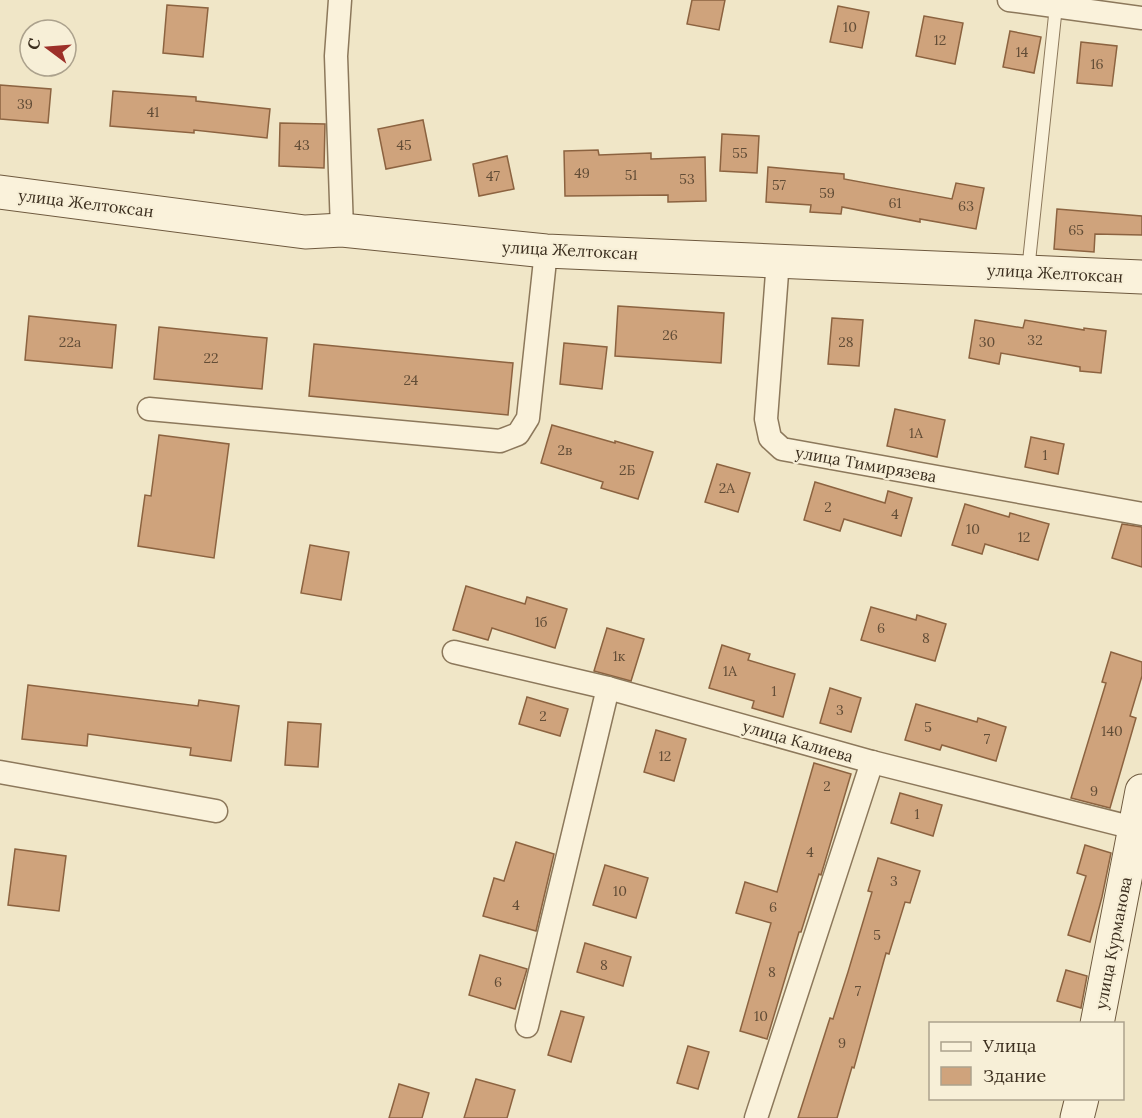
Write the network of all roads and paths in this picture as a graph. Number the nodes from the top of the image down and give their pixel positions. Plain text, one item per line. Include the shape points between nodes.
1 (340, 0) edge
2 (1009, 0) edge
3 (1056, 6) junction
4 (1142, 18) edge
5 (0, 192) edge
6 (342, 230) junction
7 (546, 251) junction
8 (777, 260) junction
9 (1028, 272) junction
10 (1142, 277) edge
11 (149, 409) dead end
12 (1142, 514) edge
13 (454, 652) dead end
14 (608, 688) junction
15 (872, 762) junction
16 (0, 772) edge
17 (1142, 791) edge
18 (216, 811) dead end
19 (1138, 829) edge
20 (1097, 1022) edge
21 (527, 1026) dead end
22 (1082, 1100) edge
23 (756, 1118) edge
24 (1077, 1118) edge

1 - 6 street via 336,56
2 - 3 street
3 - 4 street
3 - 9 lane
5 - 6 street, улица Желтоксан via 304,232
6 - 7 street, улица Желтоксан
7 - 8 street, улица Желтоксан
7 - 11 street via 528,418 518,434 500,441
8 - 9 street, улица Желтоксан
8 - 12 street, улица Тимирязева via 766,419 770,438 782,449
9 - 10 street, улица Желтоксан
13 - 14 street, улица Калиева
14 - 15 street, улица Калиева
14 - 21 street
15 - 19 street, улица Калиева
15 - 23 street
16 - 18 street
17 - 19 street, улица Курманова
19 - 20 street, улица Курманова
22 - 24 street

